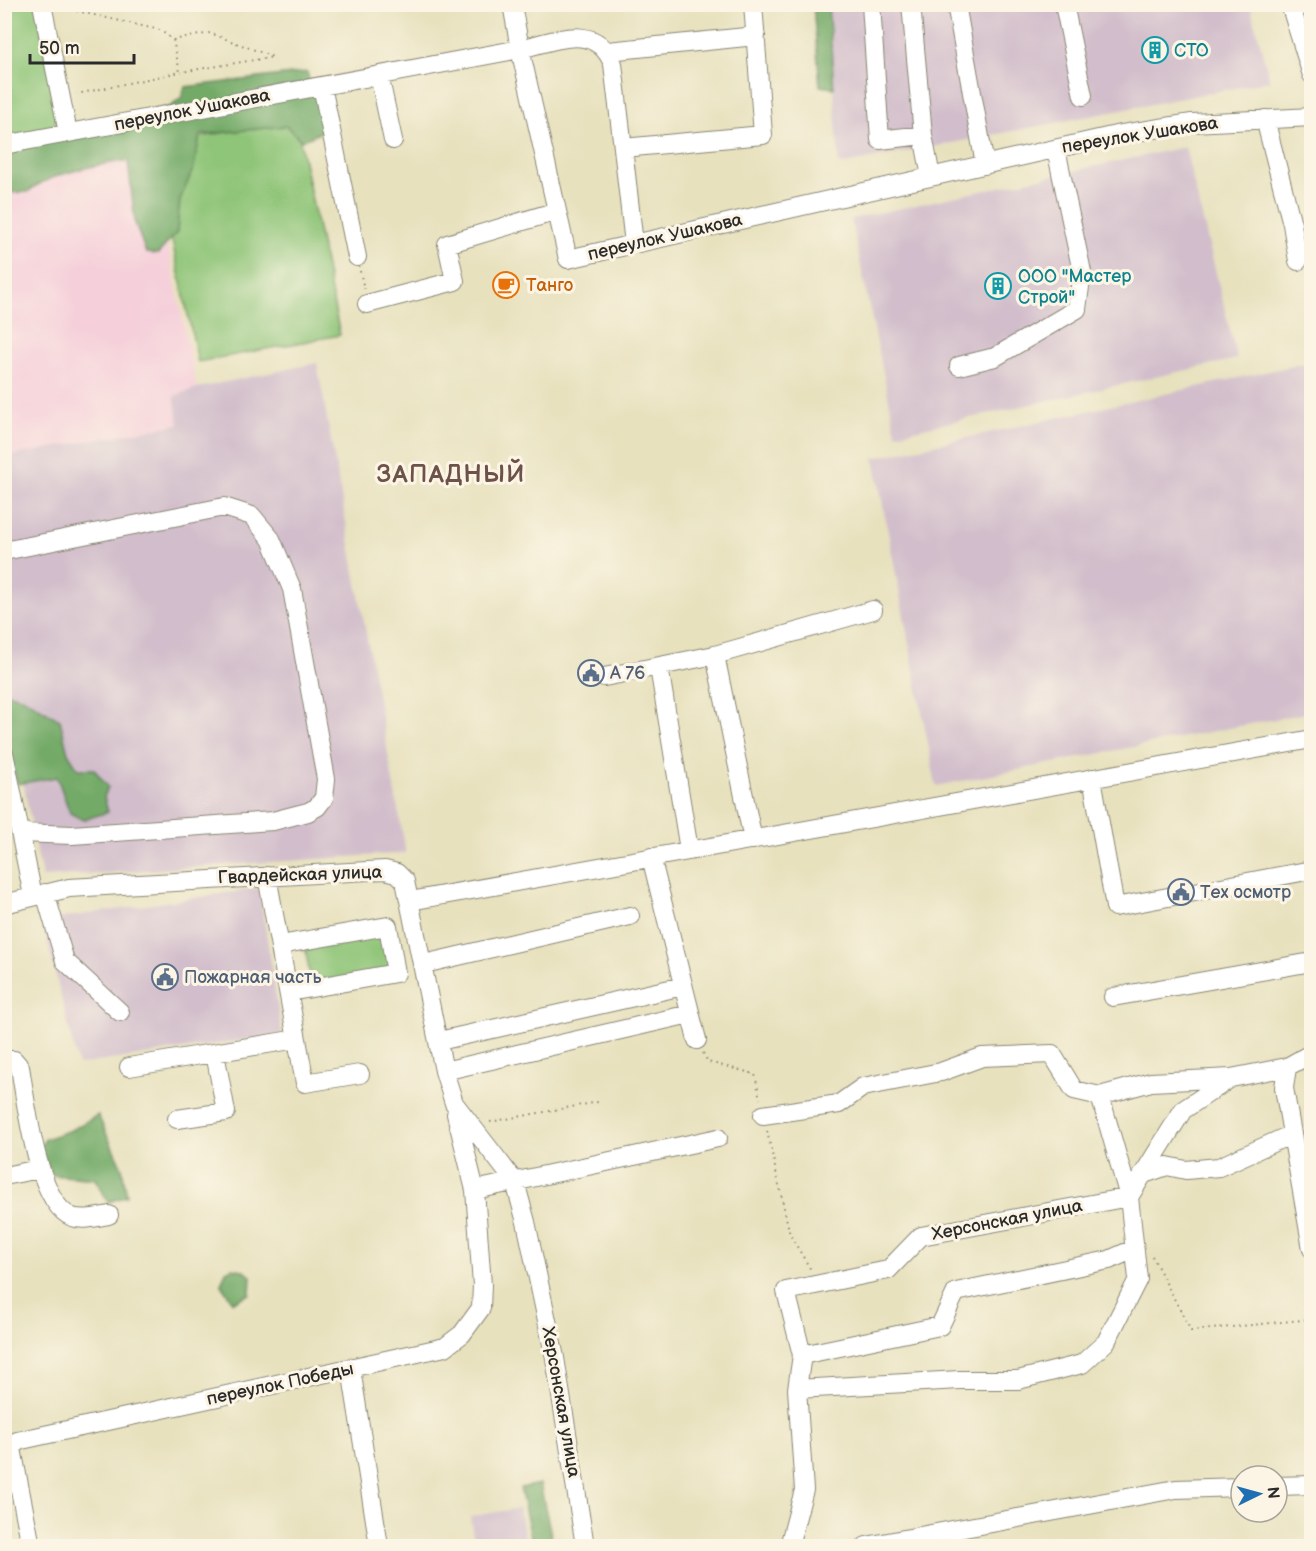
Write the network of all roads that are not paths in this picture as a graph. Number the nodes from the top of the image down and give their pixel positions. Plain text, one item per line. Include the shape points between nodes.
1 (42, 4) edge
2 (512, 4) edge
3 (753, 4) edge
4 (871, 4) edge
5 (911, 4) edge
6 (956, 4) edge
7 (1064, 4) edge
8 (1290, 4) edge
9 (756, 36) junction
10 (520, 49) junction
11 (608, 51) junction
12 (379, 75) junction
13 (1311, 75) edge
14 (322, 86) junction
15 (1083, 96) dead end
16 (1311, 117) edge
17 (1265, 119) junction
18 (68, 133) junction
19 (923, 135) junction
20 (393, 140) dead end
21 (4, 146) edge
22 (623, 148) junction
23 (1056, 149) junction
24 (985, 165) junction
25 (931, 177) junction
26 (557, 211) junction
27 (634, 244) junction
28 (357, 257) road end
29 (1298, 261) dead end
30 (368, 303) road end
31 (959, 366) dead end
32 (4, 551) edge
33 (873, 610) dead end
34 (715, 655) junction
35 (659, 667) junction
36 (604, 677) dead end
37 (1311, 739) edge
38 (4, 753) edge
39 (1092, 778) junction
40 (11, 812) edge
41 (21, 833) junction
42 (753, 840) junction
43 (689, 850) junction
44 (651, 857) junction
45 (1311, 870) edge
46 (267, 876) junction
47 (39, 895) junction
48 (410, 901) junction
49 (4, 904) edge
50 (630, 916) dead end
51 (280, 945) junction
52 (1311, 963) edge
53 (424, 964) junction
54 (683, 986) junction
55 (289, 992) junction
56 (1113, 997) dead end
57 (120, 1012) dead end
58 (690, 1014) junction
59 (297, 1039) junction
60 (697, 1040) road end
61 (439, 1041) junction
62 (215, 1053) junction
63 (1311, 1053) edge
64 (4, 1060) edge
65 (129, 1067) dead end
66 (1287, 1067) junction
67 (444, 1071) junction
68 (360, 1074) dead end
69 (1231, 1078) junction
70 (1100, 1096) junction
71 (454, 1103) junction
72 (763, 1114) road end
73 (177, 1119) dead end
74 (1292, 1134) junction
75 (718, 1138) dead end
76 (39, 1169) junction
77 (1144, 1174) junction
78 (4, 1176) edge
79 (515, 1182) junction
80 (476, 1190) junction
81 (1129, 1197) junction
82 (109, 1215) dead end
83 (1311, 1241) edge
84 (1143, 1252) junction
85 (802, 1355) junction
86 (351, 1369) junction
87 (797, 1389) junction
88 (1311, 1485) edge
89 (1289, 1486) edge
90 (1229, 1487) edge
91 (31, 1546) edge
92 (378, 1546) edge
93 (585, 1546) edge
94 (789, 1546) edge
95 (866, 1546) edge

1 - 18 street
2 - 10 street
3 - 9 street
4 - 19 street via 880,140
5 - 19 street
6 - 24 street
7 - 15 street
8 - 13 street
9 - 11 street
9 - 22 street via 763,135
10 - 11 street via 576,37 599,42
10 - 12 street, переулок Ушакова
10 - 26 street, переулок Ушакова
11 - 22 street
12 - 14 street, переулок Ушакова
12 - 20 street
14 - 18 street, переулок Ушакова
14 - 28 street
16 - 17 street, переулок Ушакова
17 - 23 street, переулок Ушакова via 1192,123
17 - 29 street
18 - 21 street, переулок Ушакова
19 - 25 street
22 - 27 street
23 - 24 street, переулок Ушакова
23 - 31 street via 1082,272 1077,309 995,357
24 - 25 street, переулок Ушакова
25 - 27 street, переулок Ушакова
26 - 27 street, переулок Ушакова via 568,259
26 - 30 street via 447,244 455,281
32 - 41 street via 224,507 252,516 271,538 292,589 326,779 324,798 317,807 273,821 72,835
33 - 34 street
34 - 35 street
34 - 42 street
35 - 36 street
35 - 43 street
37 - 39 street
38 - 40 street
39 - 42 street
39 - 45 street via 1115,907
40 - 41 street
41 - 47 street
42 - 43 street
43 - 44 street
44 - 48 street
44 - 54 street
46 - 47 street, Гвардейская улица via 69,888
46 - 48 street, Гвардейская улица via 385,870 397,873 405,881
46 - 51 street
47 - 49 street, Гвардейская улица
47 - 57 street via 64,961
48 - 53 street, Гвардейская улица
50 - 53 street
51 - 55 street
51 - 55 street via 388,926 396,973
52 - 56 street
53 - 61 street, Гвардейская улица
54 - 58 street
54 - 61 street
55 - 59 street
58 - 60 street
58 - 67 street
59 - 62 street
59 - 68 street via 305,1083
61 - 67 street, Гвардейская улица
62 - 65 street
62 - 73 street via 226,1112
63 - 66 street
64 - 76 street via 14,1060 20,1067
66 - 69 street
66 - 74 street via 1284,1088
67 - 71 street, Гвардейская улица
69 - 70 street via 1151,1082
69 - 77 street via 1183,1110
70 - 72 street via 1074,1090 1052,1054 982,1057 941,1072 863,1087 839,1104
70 - 81 street
71 - 79 street
71 - 80 street
74 - 77 street via 1218,1167 1186,1170 1167,1166
74 - 83 street
75 - 79 street
76 - 78 street
76 - 82 street via 63,1212 78,1218
77 - 81 street
79 - 80 street
79 - 93 street, Херсонская улица via 555,1358
80 - 86 street, переулок Победы via 481,1308 462,1334 445,1347
81 - 84 street
81 - 85 street, Херсонская улица via 921,1236 888,1270 786,1291
84 - 85 street via 956,1292 940,1326
84 - 87 street via 1137,1280 1106,1342 1082,1364 1018,1380
85 - 87 street
86 - 91 street, переулок Победы via 17,1441 12,1449
86 - 92 street
87 - 94 street via 804,1490
88 - 89 street
90 - 95 street via 1176,1489

